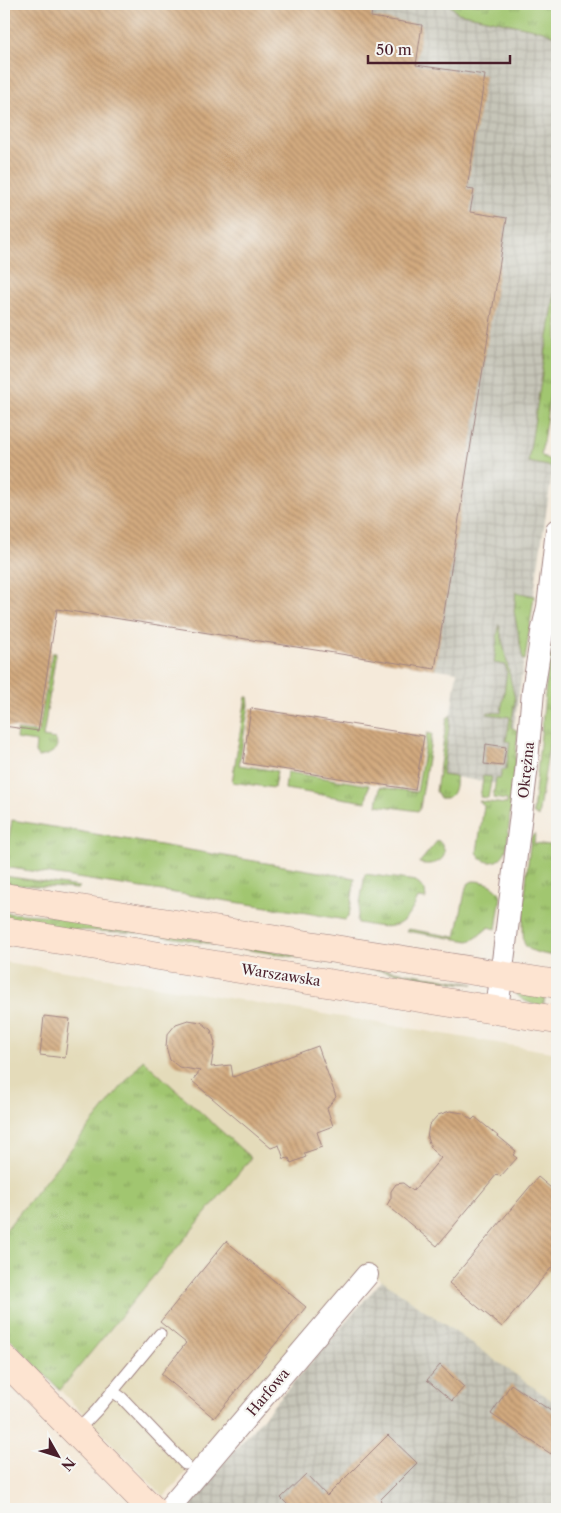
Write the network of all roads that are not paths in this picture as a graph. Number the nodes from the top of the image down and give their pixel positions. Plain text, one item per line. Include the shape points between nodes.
1 (557, 530) edge
2 (4, 897) edge
3 (4, 931) edge
4 (501, 975) junction
5 (557, 984) edge
6 (497, 1010) junction
7 (557, 1020) edge
8 (367, 1275) dead end
9 (160, 1334) dead end
10 (4, 1359) edge
11 (112, 1391) junction
12 (76, 1432) junction
13 (185, 1464) dead end
14 (152, 1509) edge
15 (168, 1509) edge

1 - 4 street, Okrężna via 534,691
2 - 4 main road
3 - 6 main road, Warszawska
4 - 5 main road
4 - 6 street, Okrężna
6 - 7 main road, Warszawska
8 - 15 street, Harfowa
9 - 11 lane
10 - 12 main road
11 - 12 lane
11 - 13 lane
12 - 14 main road

